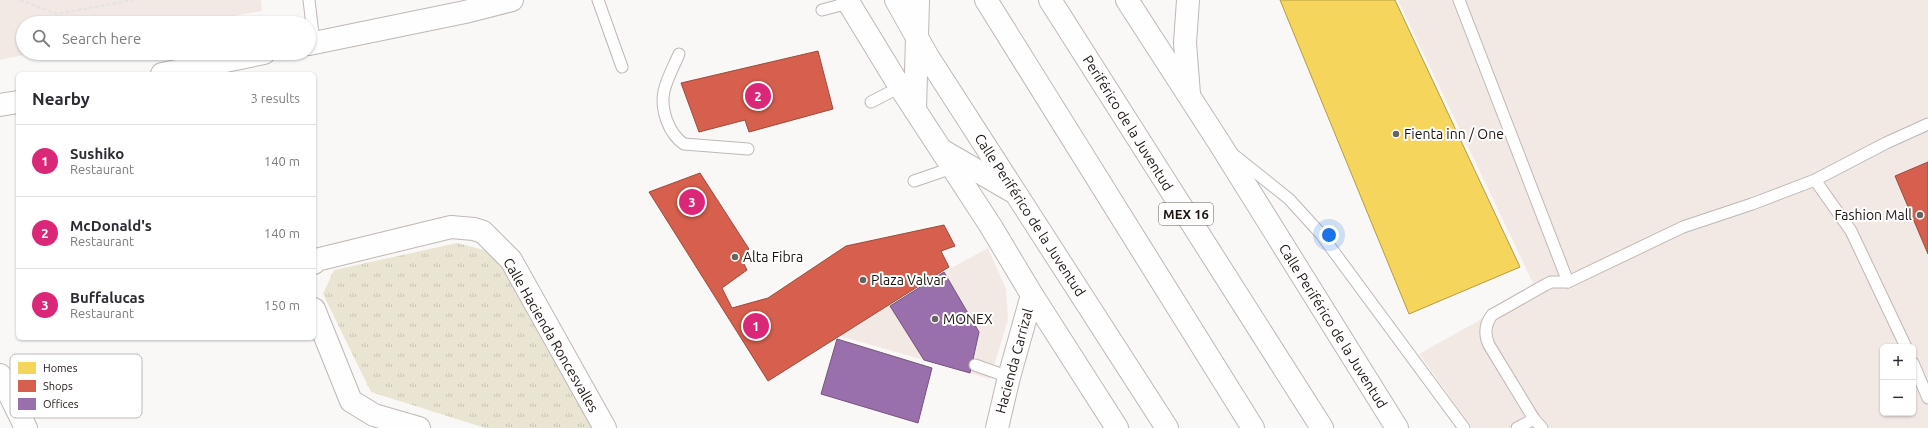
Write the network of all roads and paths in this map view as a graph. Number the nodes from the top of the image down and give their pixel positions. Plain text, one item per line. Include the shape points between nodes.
1 (20, 0) edge
2 (133, 0) edge
3 (309, 0) edge
4 (512, 0) edge
5 (598, 0) edge
6 (896, 0) edge
7 (918, 0) edge
8 (986, 0) edge
9 (1050, 0) edge
10 (1127, 0) edge
11 (1188, 0) edge
12 (1459, 0) edge
13 (848, 2) edge
14 (464, 6) edge
15 (822, 10) dead end
16 (310, 16) edge
17 (918, 41) junction
18 (316, 42) edge
19 (679, 54) dead end
20 (230, 60) edge
21 (622, 67) dead end
22 (172, 72) edge
23 (900, 87) junction
24 (1189, 98) junction
25 (16, 102) edge
26 (871, 102) dead end
27 (0, 106) edge
28 (915, 110) junction
29 (1928, 124) edge
30 (1220, 144) junction
31 (939, 148) junction
32 (748, 149) dead end
33 (952, 168) junction
34 (1815, 180) junction
35 (914, 181) dead end
36 (1016, 194) junction
37 (316, 260) edge
38 (1568, 282) junction
39 (1032, 295) junction
40 (316, 314) edge
41 (1905, 344) edge
42 (975, 366) dead end
43 (1916, 370) edge
44 (0, 374) edge
45 (1009, 377) junction
46 (10, 395) edge
47 (1928, 398) edge
48 (21, 418) edge
49 (1534, 419) junction
50 (26, 428) edge
51 (419, 428) edge
52 (605, 428) edge
53 (997, 428) edge
54 (1117, 428) edge
55 (1167, 428) edge
56 (1253, 428) edge
57 (1322, 428) edge
58 (1397, 428) edge
59 (1464, 428) edge
60 (1517, 428) edge
61 (1542, 428) edge

1 - 2 path via 56,14
3 - 16 lane
4 - 14 main road
5 - 21 lane
6 - 17 main road, Calle Periférico de la Juventud
7 - 17 main road
8 - 56 main road
9 - 57 main road, Periférico de la Juventud / MEX 16
10 - 24 main road, Calle Periférico de la Juventud
11 - 24 main road via 1185,43
12 - 38 lane
13 - 15 lane
13 - 23 main road
14 - 18 main road
17 - 28 main road
17 - 36 main road, Calle Periférico de la Juventud
19 - 32 lane via 663,99 668,122 677,139 684,144
20 - 22 main road
23 - 26 lane
23 - 28 main road
24 - 30 main road, Calle Periférico de la Juventud
25 - 27 main road
28 - 31 main road
29 - 34 lane
30 - 58 main road, Calle Periférico de la Juventud
30 - 59 lane via 1289,199 1320,233
31 - 33 main road
31 - 36 main road
33 - 35 lane
33 - 39 main road
34 - 38 lane via 1683,226
34 - 41 lane via 1851,231
36 - 55 main road, Calle Periférico de la Juventud
37 - 52 main road, Calle Hacienda Roncesvalles via 451,227 483,232 511,260
38 - 49 lane via 1551,282 1492,315 1487,322 1486,338 1489,345
39 - 45 main road, Hacienda Carrizal
39 - 54 main road
40 - 51 main road via 351,401 374,415
42 - 45 lane
43 - 47 lane
44 - 46 main road
45 - 53 main road, Hacienda Carrizal
48 - 50 main road
49 - 60 lane
49 - 61 lane

